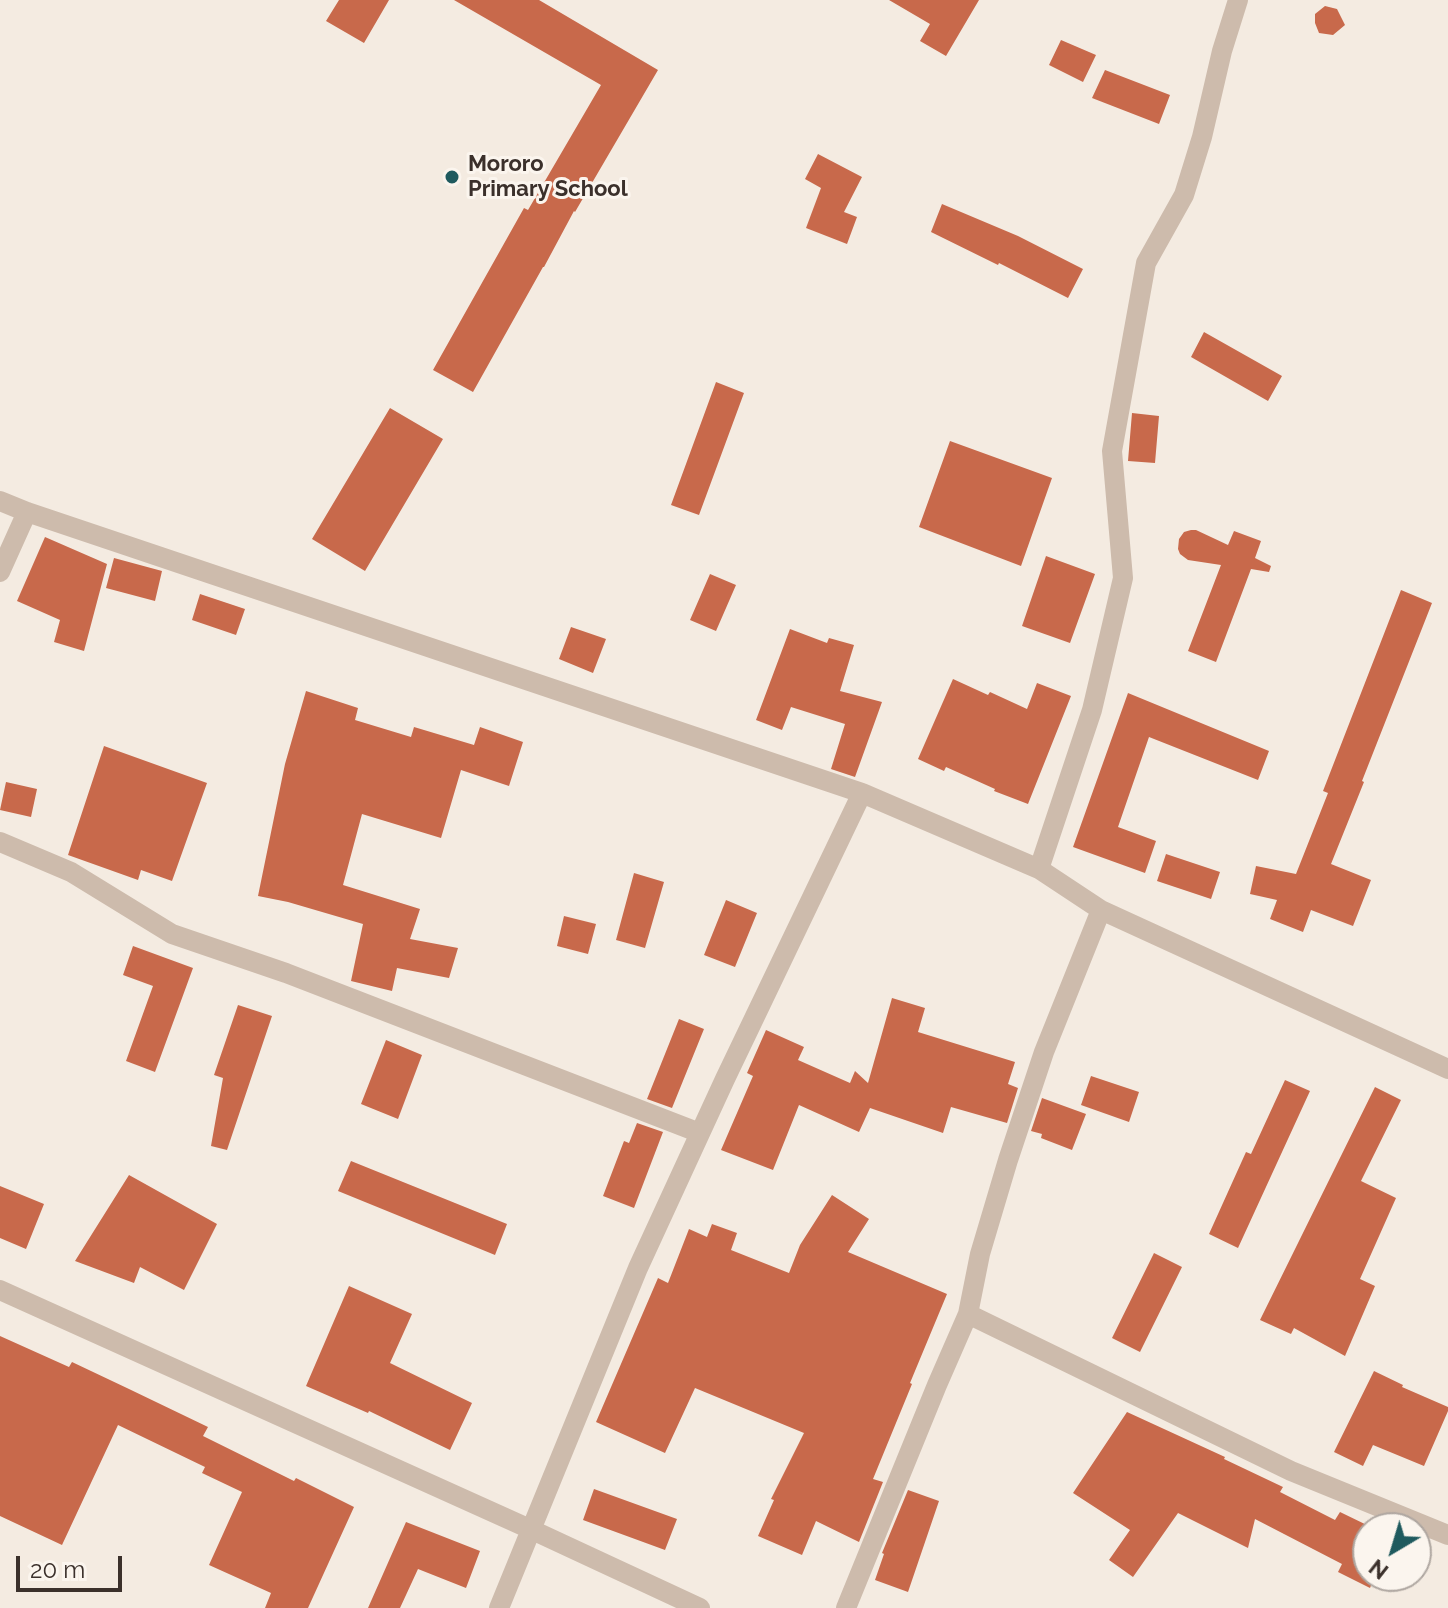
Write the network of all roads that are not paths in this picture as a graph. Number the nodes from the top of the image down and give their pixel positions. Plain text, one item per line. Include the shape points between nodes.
1 (1238, 0) edge
2 (0, 501) edge
3 (27, 512) junction
4 (0, 572) edge
5 (862, 793) junction
6 (0, 842) edge
7 (1039, 869) junction
8 (1101, 910) junction
9 (1448, 1069) edge
10 (700, 1133) junction
11 (0, 1290) edge
12 (968, 1314) junction
13 (530, 1529) junction
14 (1448, 1535) edge
15 (499, 1608) edge
16 (700, 1608) edge
17 (846, 1608) edge

1 - 7 street via 1184,195 1146,263 1112,451 1123,578 1092,710
2 - 3 street
3 - 4 street
3 - 5 street
5 - 7 street
5 - 10 street
6 - 10 street via 71,872 172,934
7 - 8 street
8 - 9 street
8 - 12 street via 1017,1133 980,1254
10 - 13 street
11 - 13 street
12 - 14 street via 1291,1471
12 - 17 street
13 - 15 street
13 - 16 street

